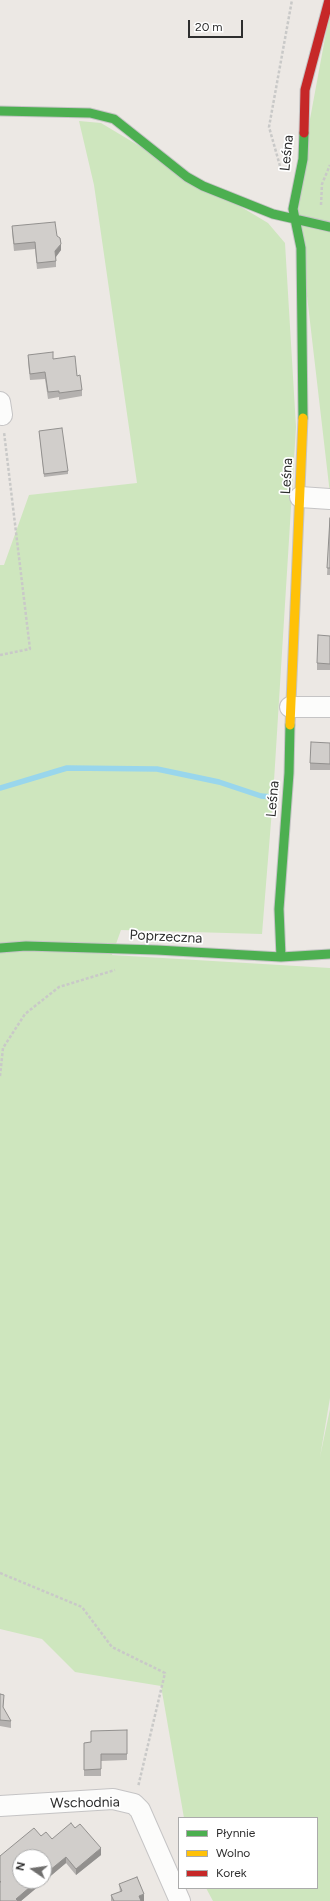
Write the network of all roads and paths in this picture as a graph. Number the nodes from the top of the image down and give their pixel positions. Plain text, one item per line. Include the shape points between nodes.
1 (292, 0) edge
2 (329, 0) edge
3 (0, 111) edge
4 (330, 165) edge
5 (282, 172) dead end
6 (294, 218) junction
7 (320, 224) junction
8 (330, 227) edge
9 (1, 408) edge
10 (300, 497) junction
11 (330, 499) edge
12 (0, 655) edge
13 (290, 707) junction
14 (330, 707) edge
15 (0, 948) edge
16 (330, 954) edge
17 (281, 957) junction
18 (122, 968) dead end
19 (0, 1076) edge
20 (0, 1573) edge
21 (134, 1804) junction
22 (0, 1806) edge
23 (180, 1901) edge

1 - 5 path via 269,127
2 - 6 street, Leśna via 305,90 303,159 293,209
3 - 6 street via 90,113 114,119 187,177 203,186 273,214
4 - 7 path via 322,184
6 - 7 street
6 - 10 street, Leśna via 301,248 303,425
7 - 8 street
9 - 12 path via 30,649
10 - 11 street
10 - 13 street, Leśna
13 - 14 street
13 - 17 street, Leśna via 289,773 279,908
15 - 17 street, Poprzeczna via 26,946 157,950
16 - 17 street, Poprzeczna
18 - 19 path via 59,988 25,1014 4,1048
20 - 21 path via 82,1606 112,1647 165,1673
21 - 22 street, Wschodnia via 113,1799
21 - 23 street, Wschodnia via 140,1810

